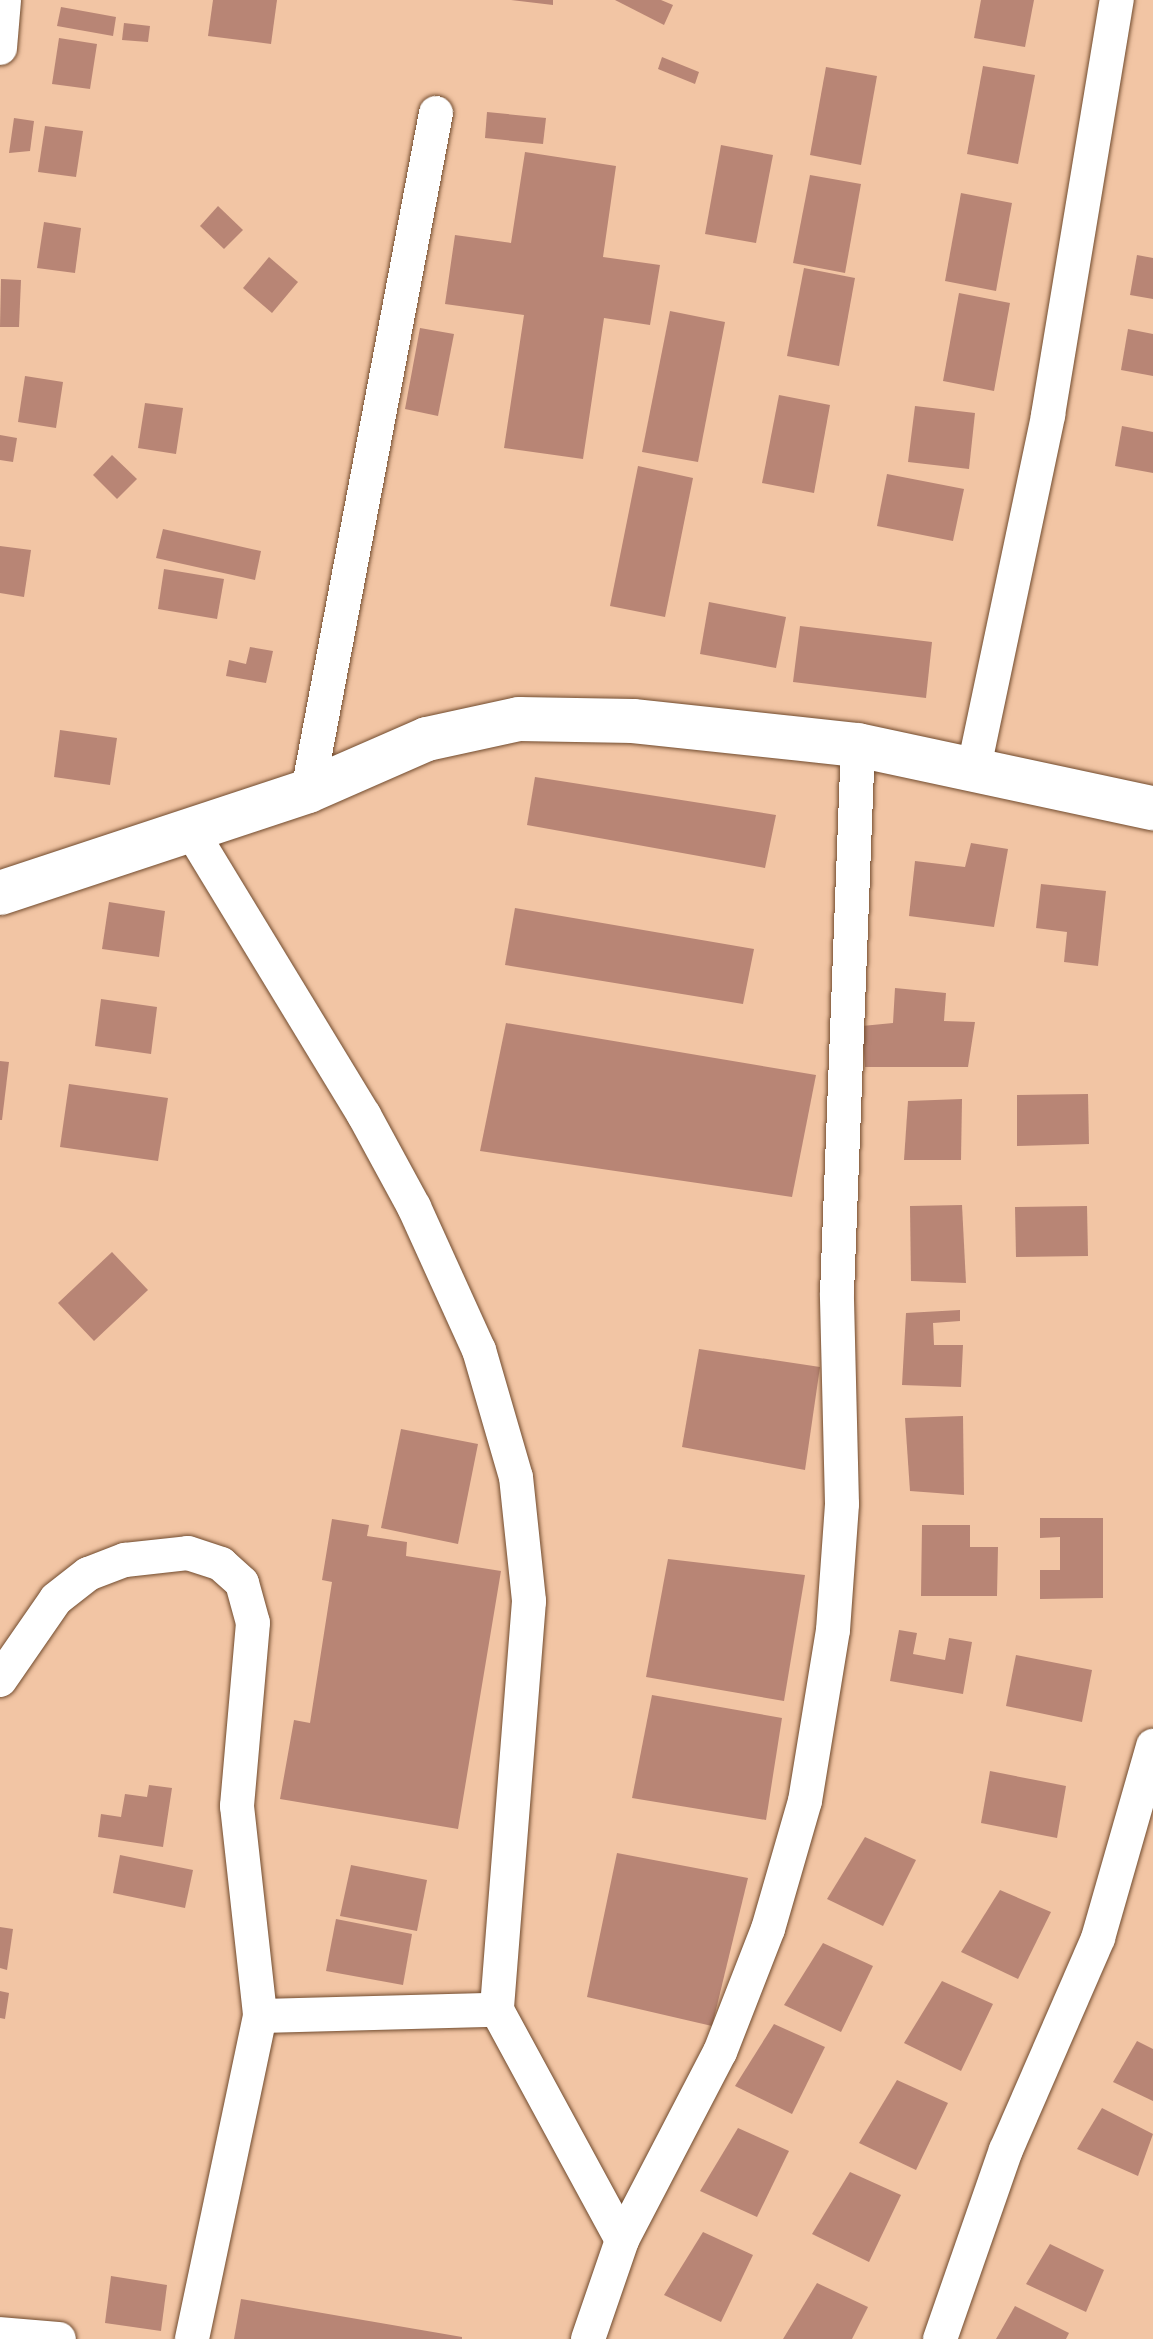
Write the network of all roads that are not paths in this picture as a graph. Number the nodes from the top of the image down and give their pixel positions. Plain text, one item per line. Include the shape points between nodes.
1 (4, 0) edge
2 (1117, 0) edge
3 (0, 48) edge
4 (436, 113) dead end
5 (858, 745) junction
6 (973, 772) junction
7 (308, 791) junction
8 (1153, 808) edge
9 (190, 829) junction
10 (0, 893) edge
11 (0, 1680) edge
12 (1153, 1746) edge
13 (497, 2010) junction
14 (260, 2016) junction
15 (622, 2240) junction
16 (0, 2334) edge
17 (59, 2339) edge
18 (192, 2339) edge
19 (588, 2339) edge
20 (940, 2339) edge

1 - 3 street
2 - 6 street via 1057,369
4 - 7 street
5 - 6 street
5 - 7 street via 633,721 519,719 427,739
5 - 15 street via 837,1293 842,1504 833,1630 805,1801 768,1929 720,2052
6 - 8 street
7 - 9 street
9 - 10 street
9 - 13 street via 414,1207 479,1350 516,1477 529,1601
11 - 14 street via 56,1599 88,1574 125,1560 188,1553 221,1564 242,1583 253,1623 237,1806
12 - 20 street via 1098,1938 1006,2150
13 - 14 street
13 - 15 street
14 - 18 street
15 - 19 street
16 - 17 street

